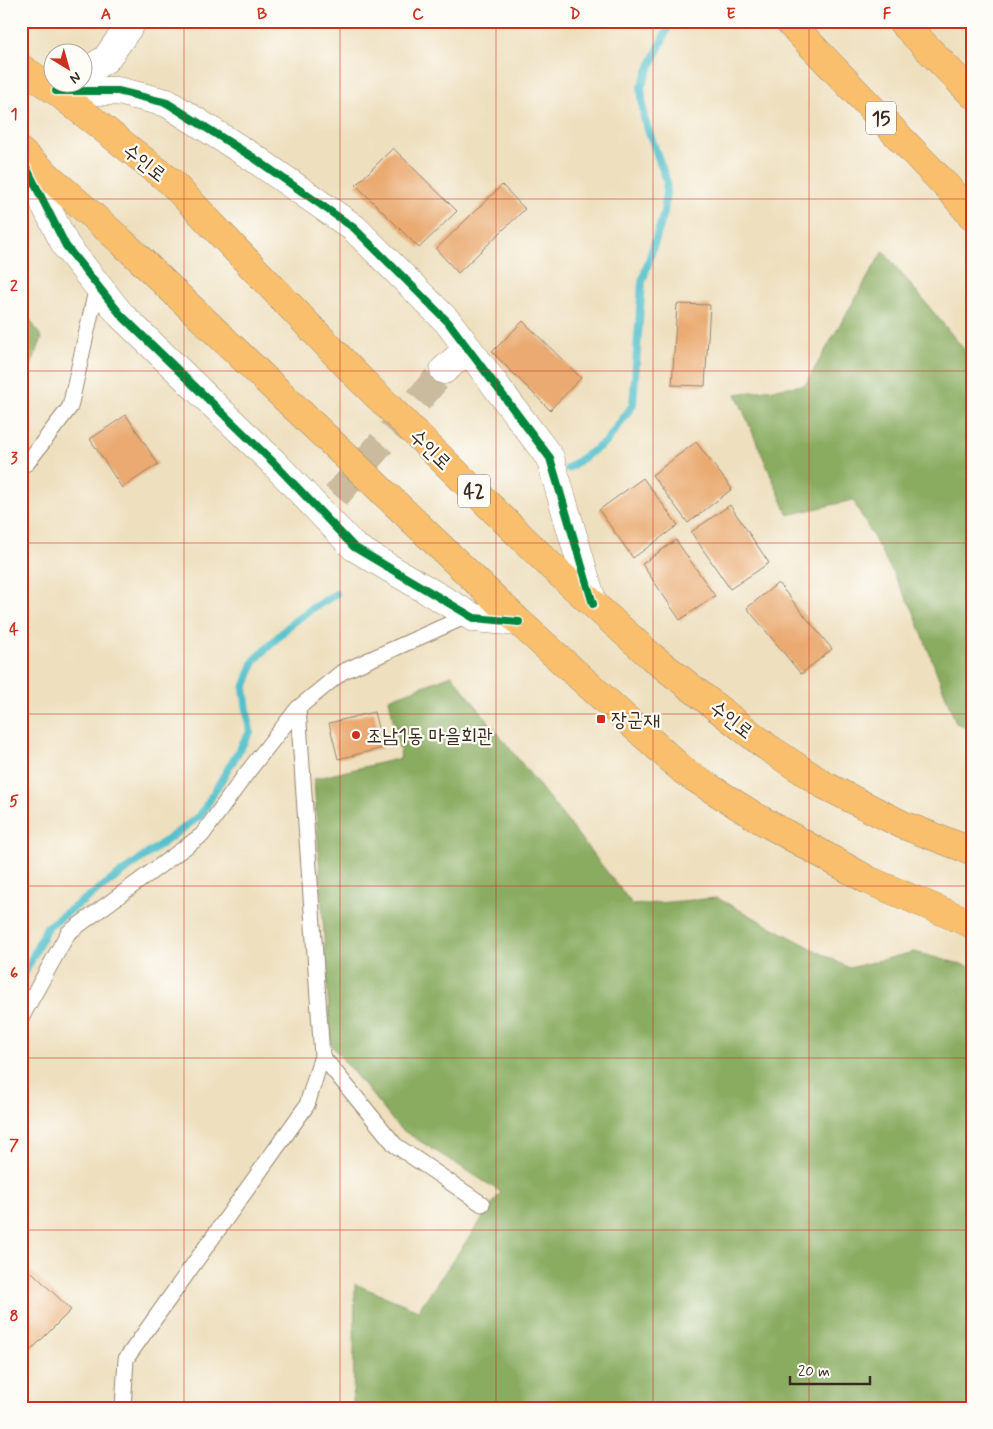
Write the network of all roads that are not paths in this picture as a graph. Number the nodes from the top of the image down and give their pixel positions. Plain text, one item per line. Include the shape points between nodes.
1 (133, 21) edge
2 (788, 21) edge
3 (901, 21) edge
4 (21, 68) edge
5 (92, 68) edge
6 (42, 78) edge
7 (92, 89) edge
8 (68, 92) edge
9 (972, 94) edge
10 (21, 152) edge
11 (21, 158) edge
12 (972, 216) edge
13 (98, 286) junction
14 (468, 349) junction
15 (444, 370) tunnel mouth
16 (21, 466) edge
17 (593, 604) junction
18 (469, 615) junction
19 (519, 622) junction
20 (298, 708) junction
21 (972, 851) edge
22 (972, 924) edge
23 (21, 1018) edge
24 (322, 1056) junction
25 (482, 1204) dead end
26 (123, 1408) edge

1 - 5 street via 106,59
2 - 12 main road, 15
3 - 9 main road
4 - 6 main road, 수인로 / 42
7 - 14 street via 118,91 167,102 254,158 354,228 448,322
8 - 17 main road, 수인로 / 42 via 171,182 359,378
10 - 19 main road via 122,242
11 - 13 street via 66,246
13 - 16 lane via 70,407 27,463
13 - 18 street via 121,315 273,462 328,504 354,547
14 - 15 street
14 - 17 street via 550,458
17 - 21 main road, 수인로 / 42 via 652,657 767,747 824,785 903,825
18 - 19 street
18 - 20 lane via 342,672
19 - 22 main road via 685,772 756,817 868,880
20 - 23 lane via 202,835 68,933
20 - 24 lane
24 - 25 lane via 395,1145
24 - 26 lane via 307,1105 126,1360

